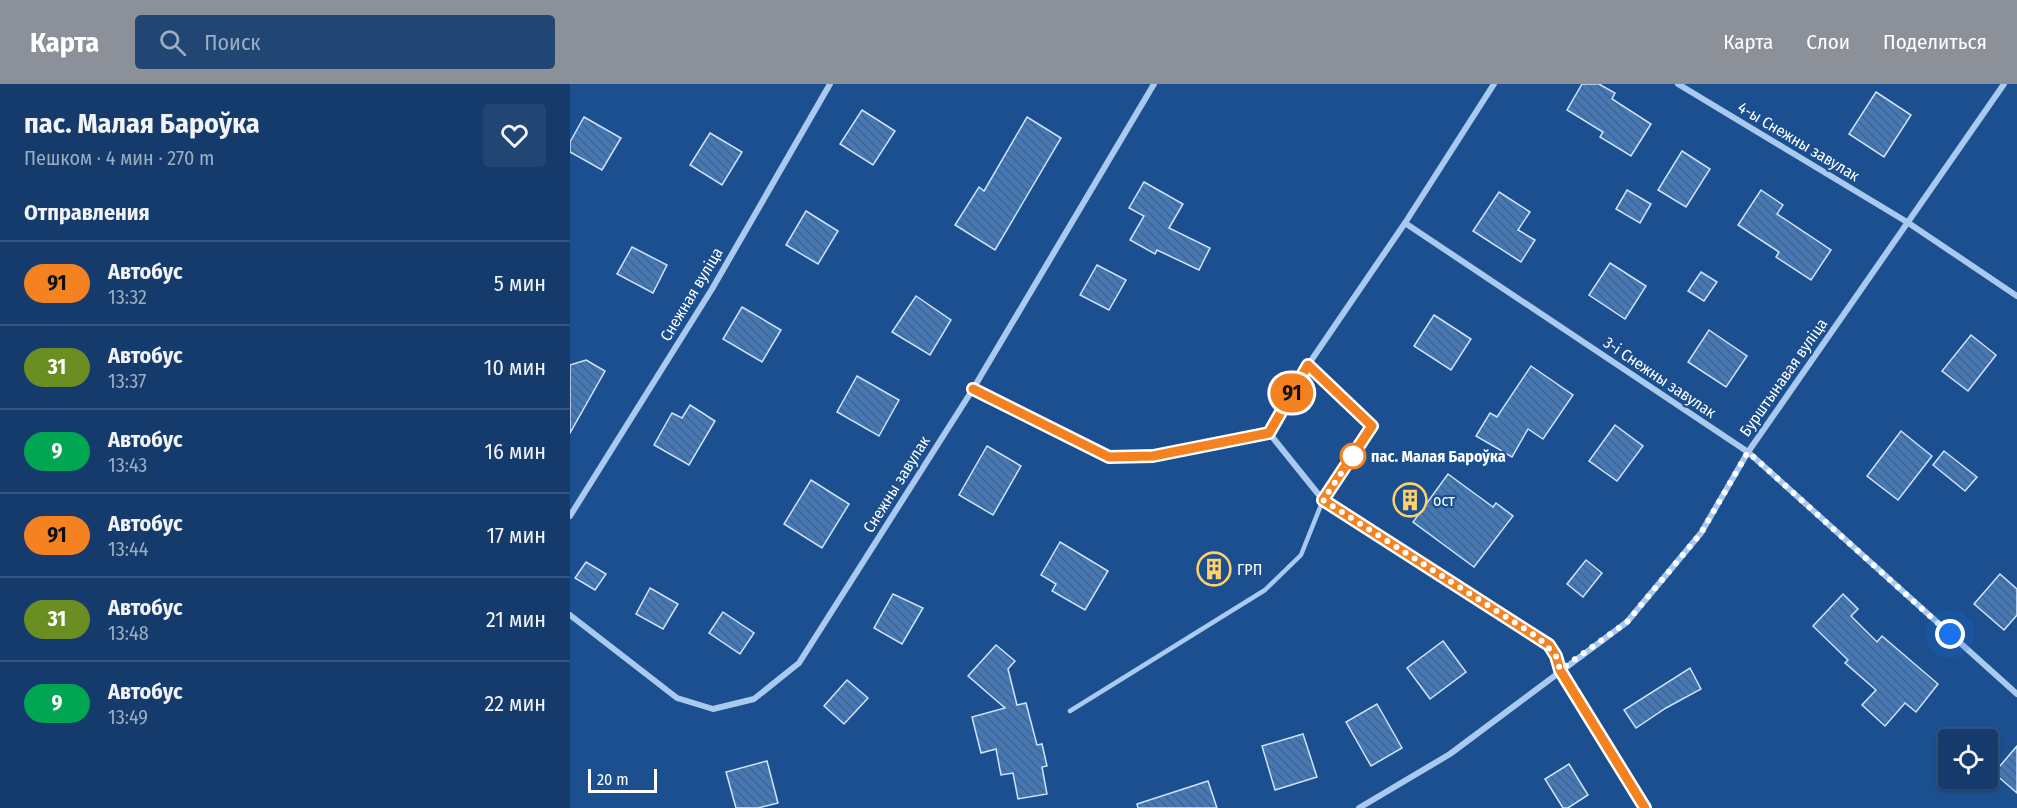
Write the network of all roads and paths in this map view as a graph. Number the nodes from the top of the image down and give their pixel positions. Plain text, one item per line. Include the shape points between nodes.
1 (830, 84) edge
2 (1154, 84) edge
3 (1494, 84) edge
4 (1678, 84) edge
5 (2004, 84) edge
6 (1907, 222) junction
7 (1405, 223) junction
8 (2017, 296) edge
9 (1308, 365) junction
10 (973, 389) junction
11 (1269, 433) junction
12 (1748, 452) junction
13 (1323, 500) junction
14 (570, 516) edge
15 (570, 615) edge
16 (1560, 670) junction
17 (2017, 694) edge
18 (1070, 711) dead end
19 (1359, 808) edge
20 (1645, 808) edge

1 - 14 street, Снежная вуліца via 712,289
2 - 10 street, Снежны завулак
3 - 7 street
4 - 6 street, 4-ы Снежны завулак
5 - 6 street, Бурштынавая вуліца
6 - 8 street, 4-ы Снежны завулак
6 - 12 street, Бурштынавая вуліца
7 - 9 street
7 - 12 street, 3-і Снежны завулак
9 - 11 street
9 - 13 lane via 1372,426
10 - 11 street via 1109,457 1153,456
10 - 15 street, Снежны завулак via 799,663 754,699 713,709 677,698
11 - 13 street
12 - 16 street, Бурштынавая вуліца via 1701,533 1627,622
12 - 17 street, 3-і Снежны завулак
13 - 16 street via 1539,638 1556,656
13 - 18 lane via 1301,555 1265,590
16 - 19 street, Бурштынавая вуліца via 1450,754
16 - 20 street

